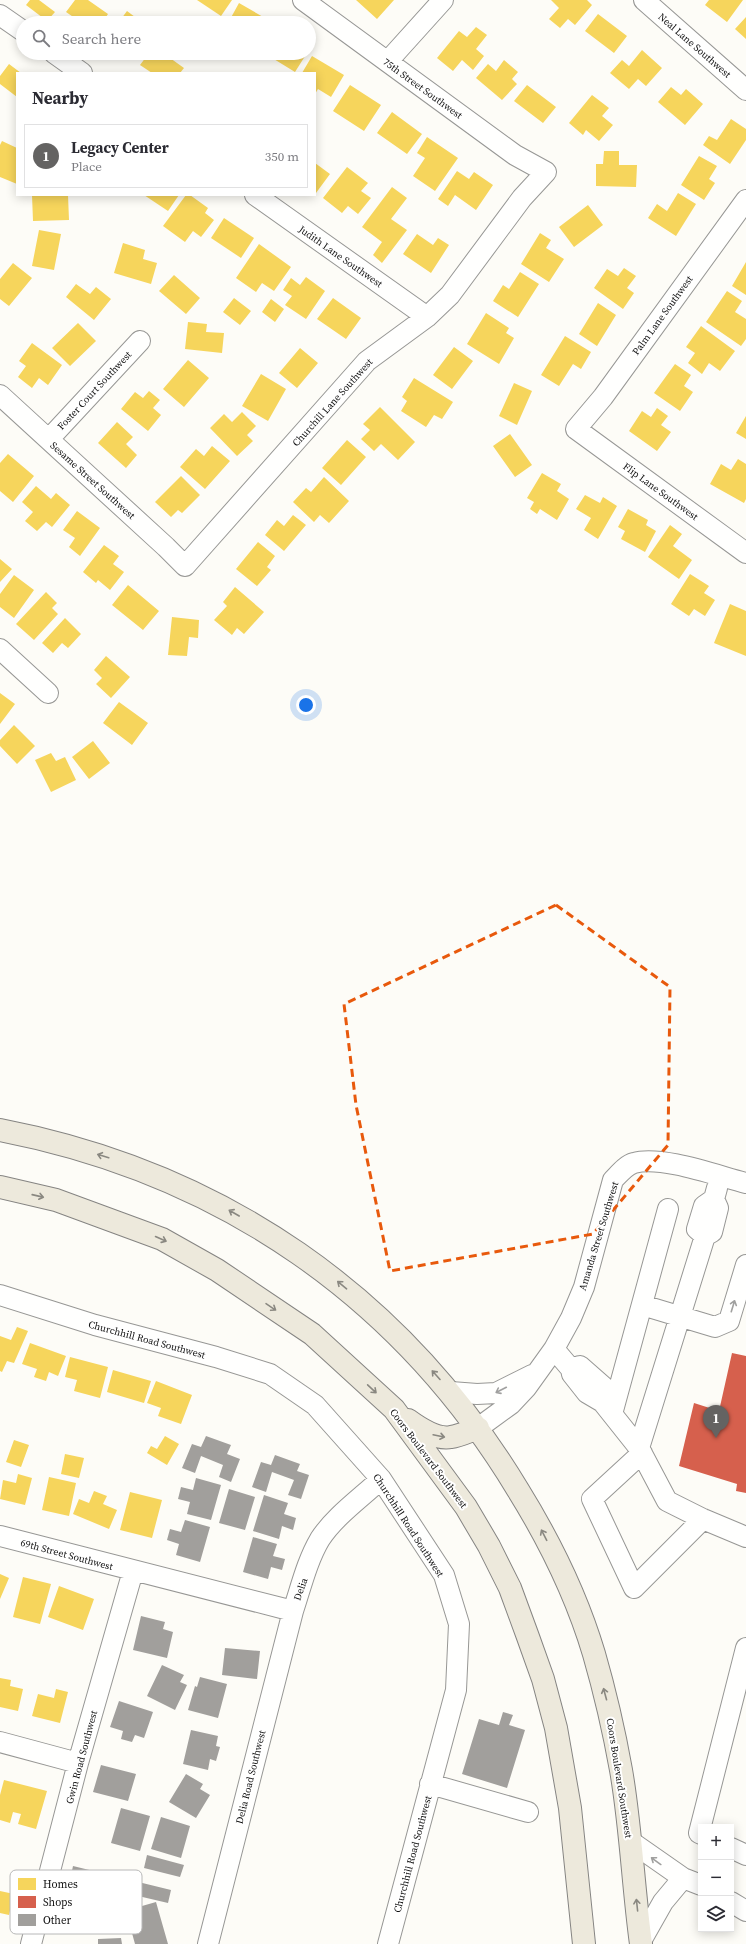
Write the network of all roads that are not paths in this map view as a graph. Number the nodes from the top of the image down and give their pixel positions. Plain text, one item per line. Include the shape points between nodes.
1 (303, 0) edge
2 (443, 0) edge
3 (644, 0) edge
4 (0, 15) edge
5 (16, 26) edge
6 (64, 60) edge
7 (388, 61) junction
8 (81, 72) edge
9 (746, 90) edge
10 (546, 172) joint
11 (256, 196) edge
12 (746, 200) edge
13 (427, 317) junction
14 (140, 340) dead end
15 (0, 395) edge
16 (576, 429) joint
17 (49, 439) junction
18 (746, 553) edge
19 (185, 566) joint
20 (0, 649) edge
21 (48, 693) dead end
22 (0, 1130) edge
23 (720, 1177) junction
24 (746, 1183) edge
25 (0, 1187) edge
26 (668, 1209) dead end
27 (746, 1265) edge
28 (0, 1295) edge
29 (642, 1305) junction
30 (680, 1315) junction
31 (554, 1349) junction
32 (536, 1373) junction
33 (451, 1392) junction
34 (607, 1402) junction
35 (394, 1409) junction
36 (478, 1428) junction
37 (640, 1451) junction
38 (382, 1479) junction
39 (703, 1519) junction
40 (0, 1536) edge
41 (746, 1537) edge
42 (133, 1571) junction
43 (292, 1611) junction
44 (746, 1648) edge
45 (0, 1742) edge
46 (78, 1763) junction
47 (430, 1784) junction
48 (528, 1812) dead end
49 (701, 1824) edge
50 (630, 1841) junction
51 (734, 1849) edge
52 (746, 1855) edge
53 (51, 1870) edge
54 (692, 1882) edge
55 (734, 1904) edge
56 (746, 1911) edge
57 (35, 1934) edge
58 (641, 1943) edge
59 (32, 1944) edge
60 (208, 1944) edge
61 (388, 1944) edge
62 (584, 1944) edge

1 - 7 street, 75th Street Southwest
2 - 7 street
3 - 9 street, Neal Lane Southwest
4 - 5 street
6 - 8 street
7 - 10 street, 75th Street Southwest via 515,155
10 - 13 street, Churchill Lane Southwest via 522,198 450,295
11 - 13 street, Judith Lane Southwest
12 - 16 street, Palm Lane Southwest via 603,397
13 - 19 street, Churchill Lane Southwest via 367,361
14 - 17 street, Foster Court Southwest
15 - 17 street, Sesame Street Southwest
16 - 18 street, Flip Lane Southwest
17 - 19 street, Sesame Street Southwest
20 - 21 street
33 -> 22 main road, Coors Boulevard Southwest via 398,1335 344,1286 298,1251 211,1200 117,1160 61,1143
23 - 24 street, Amanda Street Southwest
23 - 30 street via 714,1199 704,1206 697,1229 705,1236
23 - 31 street, Amanda Street Southwest via 660,1161 634,1163 613,1180 584,1287
25 -> 35 main road, Coors Boulevard Southwest via 56,1200 162,1239 217,1270 312,1334
26 - 29 street
30 -> 27 street via 715,1327 729,1321
28 - 38 street, Churchhill Road Southwest via 95,1325 270,1374 315,1404
29 - 30 street
29 - 34 street
30 - 37 street
31 - 32 street, Amanda Street Southwest
31 - 34 street via 587,1392
32 -> 33 street, Amanda Street Southwest via 496,1393
32 - 36 street, Amanda Street Southwest via 511,1404
33 - 36 main road, Coors Boulevard Southwest
34 - 37 street
35 -> 36 main road via 421,1430 434,1435 450,1438
35 - 62 main road, Coors Boulevard Southwest via 466,1506 489,1546 510,1588 544,1680 556,1728 570,1808
50 -> 36 main road, Coors Boulevard Southwest via 610,1714 593,1652 577,1607 532,1512
37 - 39 street via 667,1501
37 - 39 street via 592,1499 634,1588
38 - 43 street, Delia via 334,1522 320,1539 308,1564
38 - 47 street, Churchhill Road Southwest via 444,1575 459,1624 456,1690
39 - 41 street
40 - 42 street, 69th Street Southwest
42 - 43 street, Delia
42 - 46 street, Gwin Road Southwest
43 - 60 street, Delia Road Southwest
44 - 49 street
45 - 46 street
46 - 53 street, Gwin Road Southwest
47 - 48 street
47 - 61 street, Churchhill Road Southwest
54 -> 50 street
58 -> 50 main road, Coors Boulevard Southwest
51 - 52 street
54 - 58 street via 663,1902
55 - 56 street
57 - 59 street, Gwin Road Southwest

